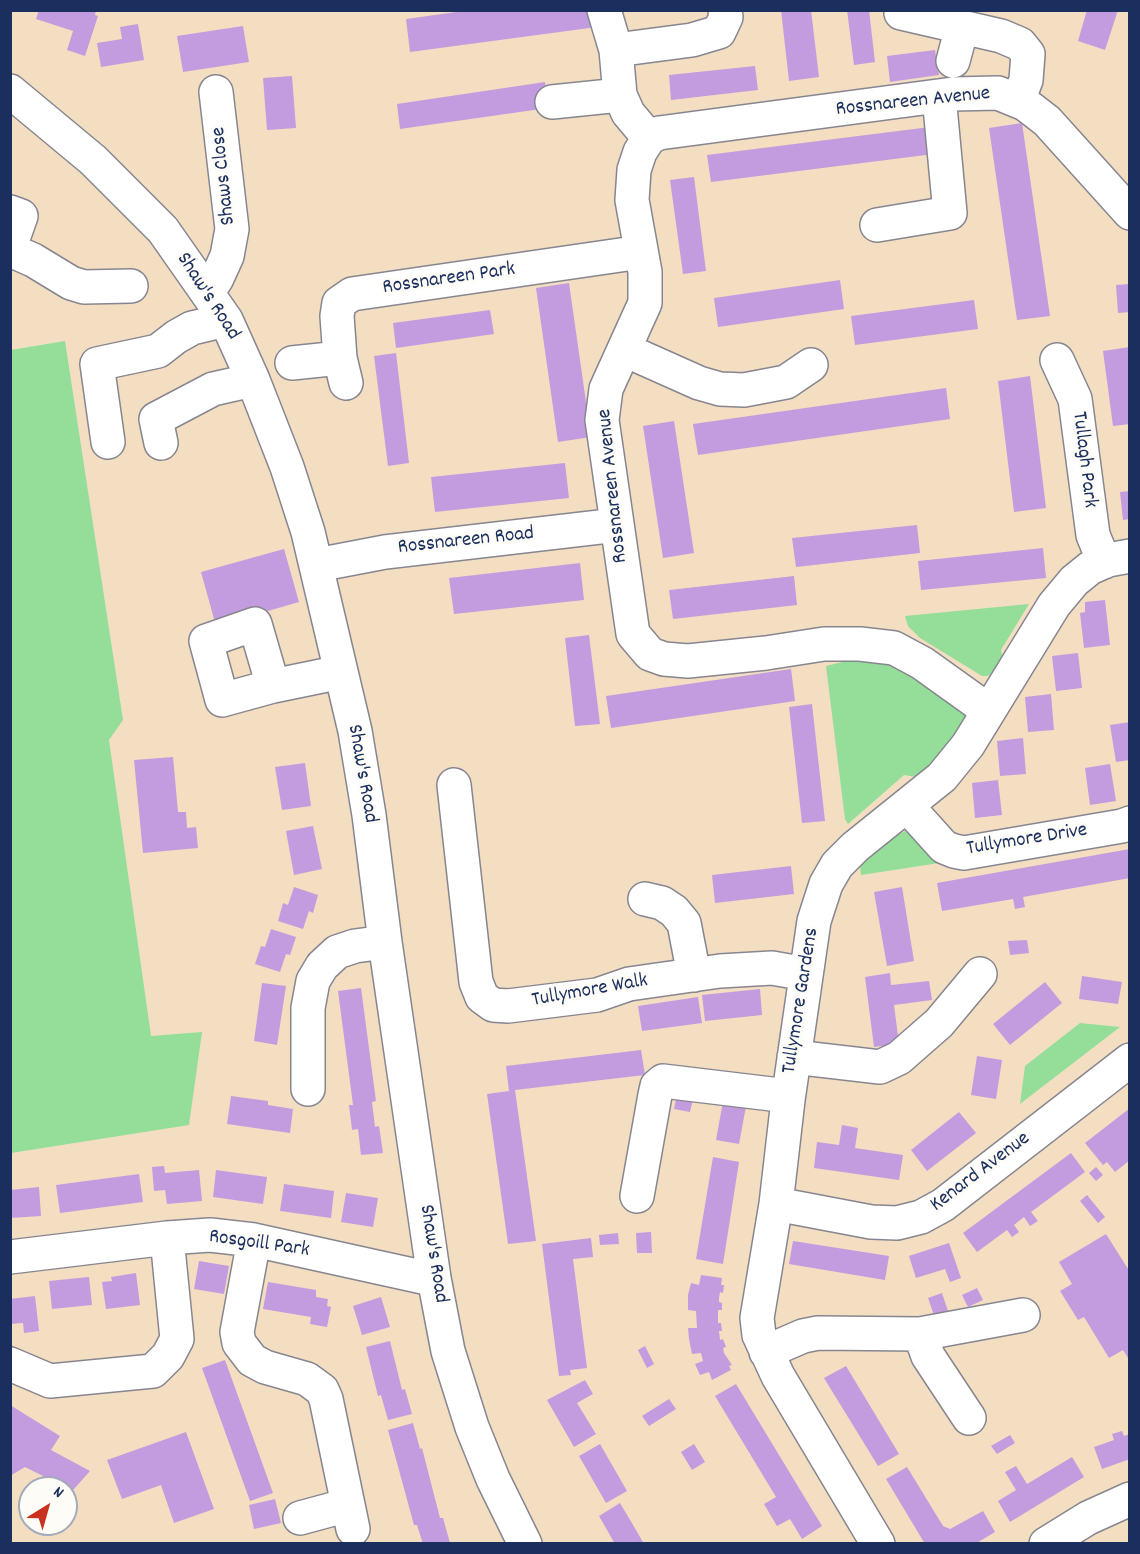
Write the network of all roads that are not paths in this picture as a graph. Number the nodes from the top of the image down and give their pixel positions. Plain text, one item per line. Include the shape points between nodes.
1 (604, 10) edge
2 (725, 10) edge
3 (901, 13) dead end
4 (962, 27) junction
5 (615, 50) junction
6 (953, 61) dead end
7 (10, 91) edge
8 (216, 92) dead end
9 (620, 95) junction
10 (939, 96) junction
11 (1018, 101) junction
12 (552, 102) dead end
13 (649, 138) junction
14 (10, 212) edge
15 (1130, 213) edge
16 (877, 225) dead end
17 (10, 249) edge
18 (641, 252) junction
19 (131, 286) dead end
20 (208, 292) junction
21 (226, 320) junction
22 (625, 350) junction
23 (1057, 360) dead end
24 (292, 363) dead end
25 (811, 365) dead end
26 (254, 380) junction
27 (108, 442) dead end
28 (161, 442) dead end
29 (617, 525) junction
30 (1117, 559) edge
31 (317, 565) junction
32 (341, 672) junction
33 (273, 686) dead end
34 (989, 711) junction
35 (454, 785) dead end
36 (907, 806) junction
37 (1130, 823) edge
38 (645, 899) dead end
39 (385, 942) junction
40 (806, 974) junction
41 (980, 974) dead end
42 (694, 975) junction
43 (794, 1057) junction
44 (1130, 1060) edge
45 (308, 1089) dead end
46 (788, 1096) junction
47 (637, 1196) dead end
48 (776, 1204) junction
49 (167, 1238) junction
50 (254, 1240) junction
51 (10, 1257) edge
52 (434, 1278) junction
53 (1023, 1315) dead end
54 (920, 1334) junction
55 (766, 1352) junction
56 (10, 1364) edge
57 (969, 1418) dead end
58 (1130, 1499) edge
59 (300, 1518) dead end
60 (525, 1544) edge
61 (878, 1544) edge
62 (1046, 1544) edge

1 - 5 street
2 - 5 street via 719,32 692,40
3 - 4 street
4 - 6 street
4 - 11 street via 1001,36 1020,44 1028,54 1026,80
5 - 9 street
7 - 20 street, Shaw's Road via 133,199 163,230
8 - 20 street, Shaws Close via 232,229 227,256
9 - 12 street
9 - 13 street via 628,113
10 - 11 street, Rossnareen Avenue via 998,93
10 - 13 street, Rossnareen Avenue via 659,133
10 - 16 street via 950,213
11 - 15 street, Rossnareen Avenue via 1047,121
13 - 18 street, Rossnareen Avenue via 634,170 632,200
14 - 17 street via 21,216
17 - 19 street via 84,287
18 - 22 street, Rossnareen Avenue via 645,303
18 - 24 street, Rossnareen Park via 352,294 339,303 337,316 343,370
20 - 21 street, Shaw's Road
21 - 26 street, Shaw's Road
21 - 27 street via 192,328 158,351 97,364
22 - 25 street via 720,389 744,390 786,382
22 - 29 street, Rossnareen Avenue via 606,389 602,420
23 - 30 street, Tullagh Park via 1075,399 1093,535
26 - 28 street via 213,389 156,419
26 - 31 street, Shaw's Road via 287,467
29 - 31 street, Rossnareen Road via 385,552
29 - 34 street, Rossnareen Avenue via 633,634 650,654 688,661 824,644 894,648
30 - 34 street, Tullymore Gardens via 1090,568 1074,581 1054,605
31 - 32 street, Shaw's Road
32 - 33 street
32 - 39 street, Shaw's Road via 369,815
34 - 36 street, Tullymore Gardens via 942,777
35 - 42 street, Tullymore Walk via 476,982 482,997 493,1005 508,1006 597,995 629,984
36 - 37 street, Tullymore Drive via 944,847 964,853
36 - 40 street, Tullymore Gardens via 837,865 814,921
38 - 42 street via 662,903 684,923
39 - 45 street via 355,945 337,952 313,981 308,1008
39 - 52 street, Shaw's Road
40 - 42 street, Tullymore Walk via 772,968
40 - 43 street, Tullymore Gardens
41 - 43 street via 939,1023 899,1058 880,1067
43 - 46 street, Tullymore Gardens
44 - 48 street, Kenard Avenue via 944,1205 921,1217 897,1223 871,1222
46 - 47 street via 663,1081 657,1086
46 - 48 street, Tullymore Gardens
48 - 55 street, Tullymore Gardens via 757,1318
49 - 50 street, Rosgoill Park via 210,1235
49 - 51 street, Rosgoill Park
49 - 56 street via 177,1339 153,1371 50,1381
50 - 52 street, Rosgoill Park
50 - 59 street via 237,1332 239,1342 252,1360 308,1379 322,1390 350,1517
52 - 60 street, Shaw's Road via 448,1351 469,1417 493,1479
53 - 54 street
54 - 55 street via 818,1333
54 - 57 street via 928,1356
55 - 61 street, Tullymore Gardens
58 - 62 street via 1088,1518

